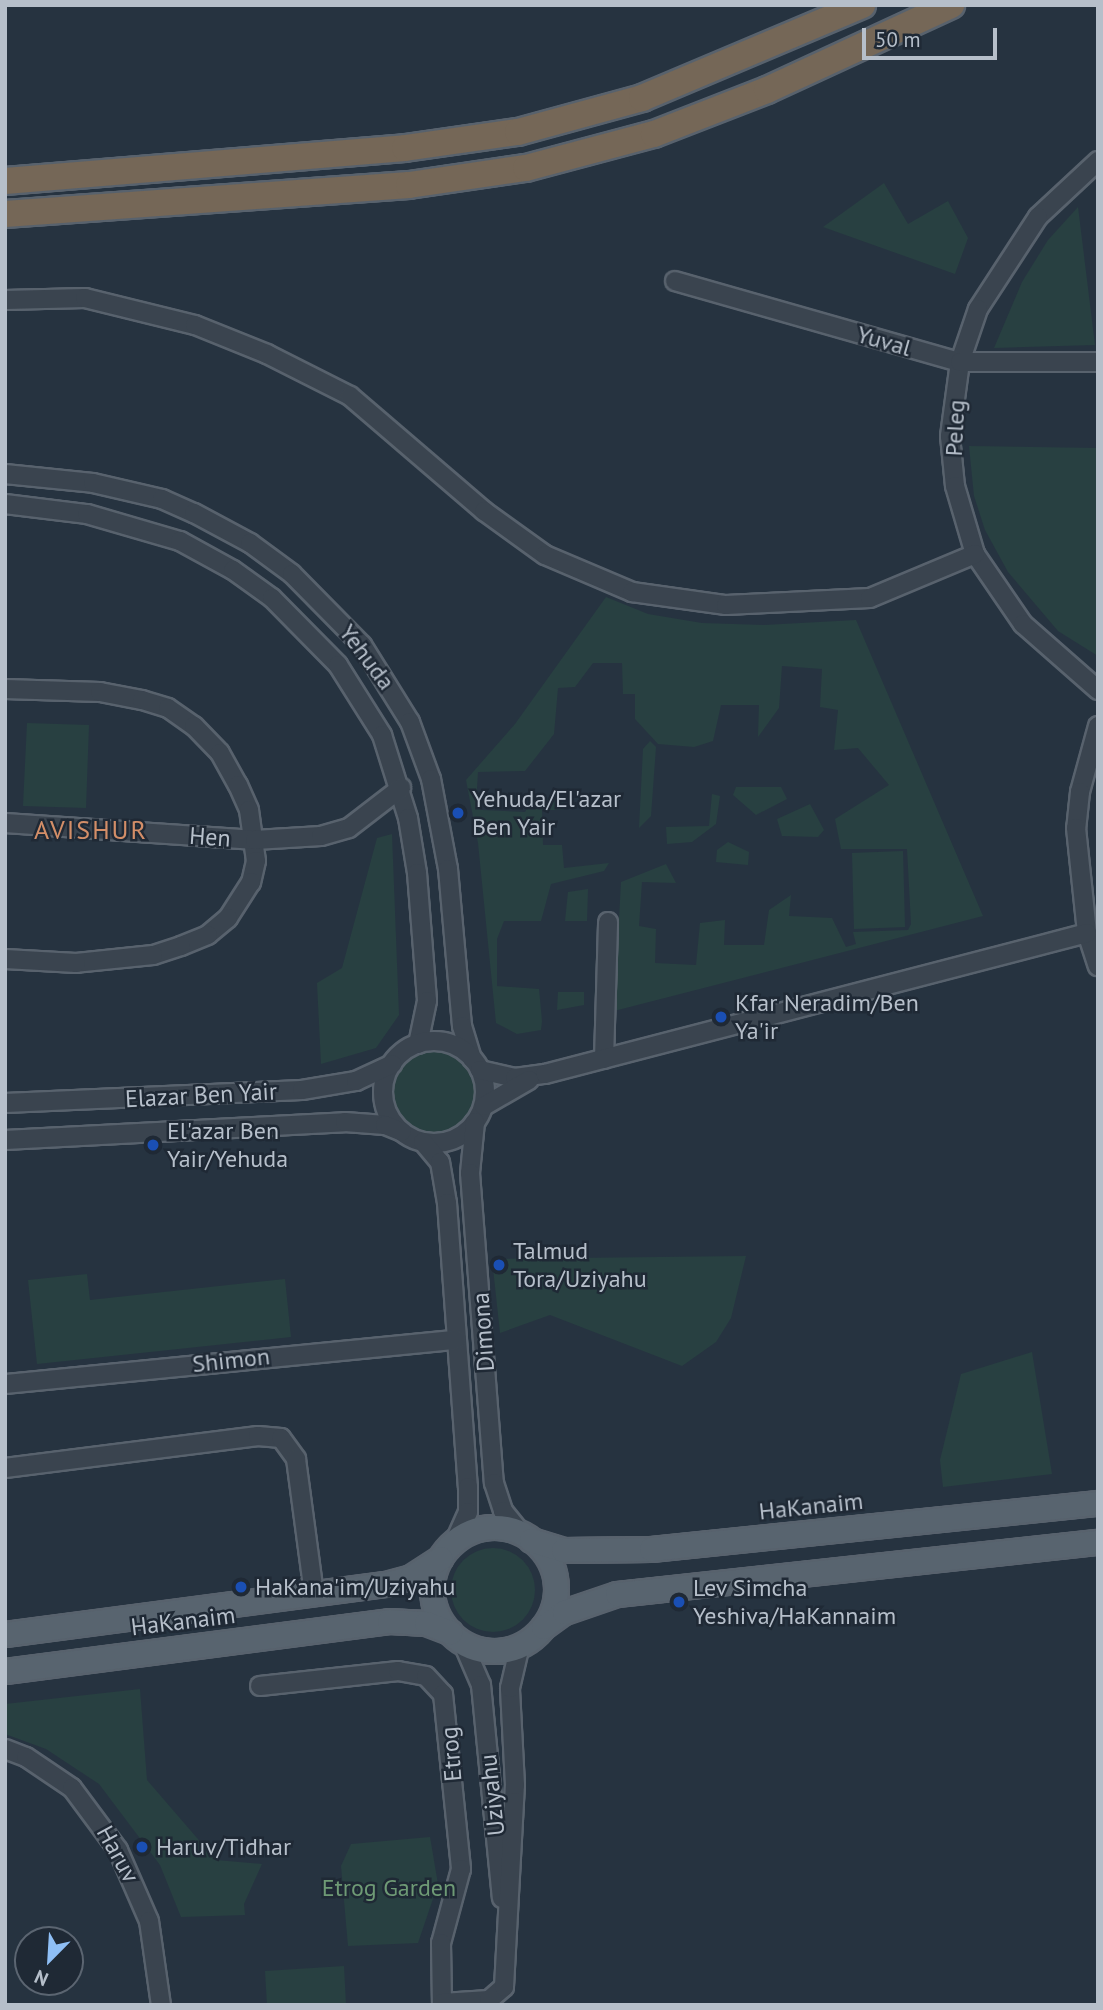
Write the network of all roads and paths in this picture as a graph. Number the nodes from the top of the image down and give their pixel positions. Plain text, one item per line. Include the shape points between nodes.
1 (862, 5) edge
2 (951, 5) edge
3 (1098, 162) edge
4 (5, 181) edge
5 (5, 214) edge
6 (675, 281) dead end
7 (5, 300) edge
8 (960, 362) junction
9 (1098, 362) edge
10 (5, 474) edge
11 (5, 504) edge
12 (975, 554) junction
13 (5, 689) edge
14 (1098, 691) edge
15 (1098, 726) edge
16 (401, 788) junction
17 (5, 822) edge
18 (255, 840) junction
19 (608, 922) dead end
20 (1087, 933) junction
21 (5, 959) edge
22 (1098, 966) edge
23 (418, 1044) junction
24 (604, 1059) junction
25 (391, 1064) junction
26 (476, 1064) junction
27 (545, 1074) junction
28 (5, 1103) edge
29 (484, 1106) junction
30 (475, 1122) junction
31 (402, 1132) junction
32 (5, 1140) edge
33 (423, 1142) junction
34 (457, 1340) junction
35 (5, 1384) edge
36 (5, 1468) edge
37 (1098, 1503) edge
38 (526, 1536) junction
39 (1098, 1542) edge
40 (447, 1550) junction
41 (314, 1594) junction
42 (543, 1627) junction
43 (5, 1634) edge
44 (456, 1637) junction
45 (520, 1645) junction
46 (5, 1671) edge
47 (260, 1686) dead end
48 (5, 1749) edge
49 (507, 1953) junction
50 (442, 2004) edge
51 (160, 2005) edge

1 - 4 highway via 642,98 518,132 405,148
2 - 5 highway via 767,90 654,134 526,168 409,185
3 - 8 street, Peleg via 1038,217 1008,259 978,309
6 - 8 street, Yuval
7 - 12 street via 85,298 195,325 267,354 350,396 484,511 545,555 632,592 726,605 870,598
8 - 9 street, Yuval
8 - 12 street, Peleg via 950,436 953,472
10 - 26 street, Yehuda via 93,483 162,499 194,513 274,560 314,593 362,645 410,722 431,779 448,869 462,1026
11 - 16 street, Yehuda via 87,514 152,529 208,555 255,585 316,639 355,688 382,735
12 - 14 street, Peleg via 1023,624
13 - 18 street via 100,692 168,708 220,753 249,810
15 - 20 street via 1080,792 1076,828
16 - 18 street, Hen via 349,828 321,836
16 - 23 street, Yehuda via 417,873 425,975 426,1014
17 - 18 street, Hen
18 - 21 street via 251,883 228,918 208,935 153,955 116,960
19 - 24 street
20 - 22 street
20 - 24 street
23 - 25 street
23 - 26 street via 447,1043
24 - 27 street
25 - 28 street, Elazar Ben Yair via 356,1081 302,1090
25 - 31 street via 384,1100
26 - 27 street via 515,1079
26 - 29 street
27 - 29 street
29 - 30 street
30 - 33 street via 452,1140
30 - 38 street, Dimona via 470,1173 494,1483 503,1511
31 - 32 street, Elazar Ben Yair via 386,1125 345,1122
31 - 33 street
33 - 34 street, Dimona via 435,1153 444,1174
34 - 35 street, Shimon
34 - 40 street, Dimona via 468,1507
36 - 41 street via 258,1436 281,1438 296,1459
37 - 38 main road, HaKanaim via 651,1549 564,1550
38 - 40 main road via 486,1528
38 - 42 main road via 545,1555 555,1578 555,1603
39 - 42 main road via 617,1594 564,1612
40 - 41 main road, HaKanaim via 411,1577
40 - 44 main road via 432,1596
41 - 43 main road, HaKanaim
42 - 45 main road
44 - 45 main road via 490,1651
44 - 46 main road, HaKanaim via 426,1623 389,1621
44 - 49 street, Uziyahu via 481,1685
45 - 49 street, Uziyahu via 510,1688 516,1785
47 - 50 street, Etrog via 411,1671 426,1676 443,1694 461,1869 441,1942
48 - 51 street, Haruv via 26,1756 72,1788 118,1850 149,1921
49 - 50 street, Uziyahu via 504,1987 498,1997

